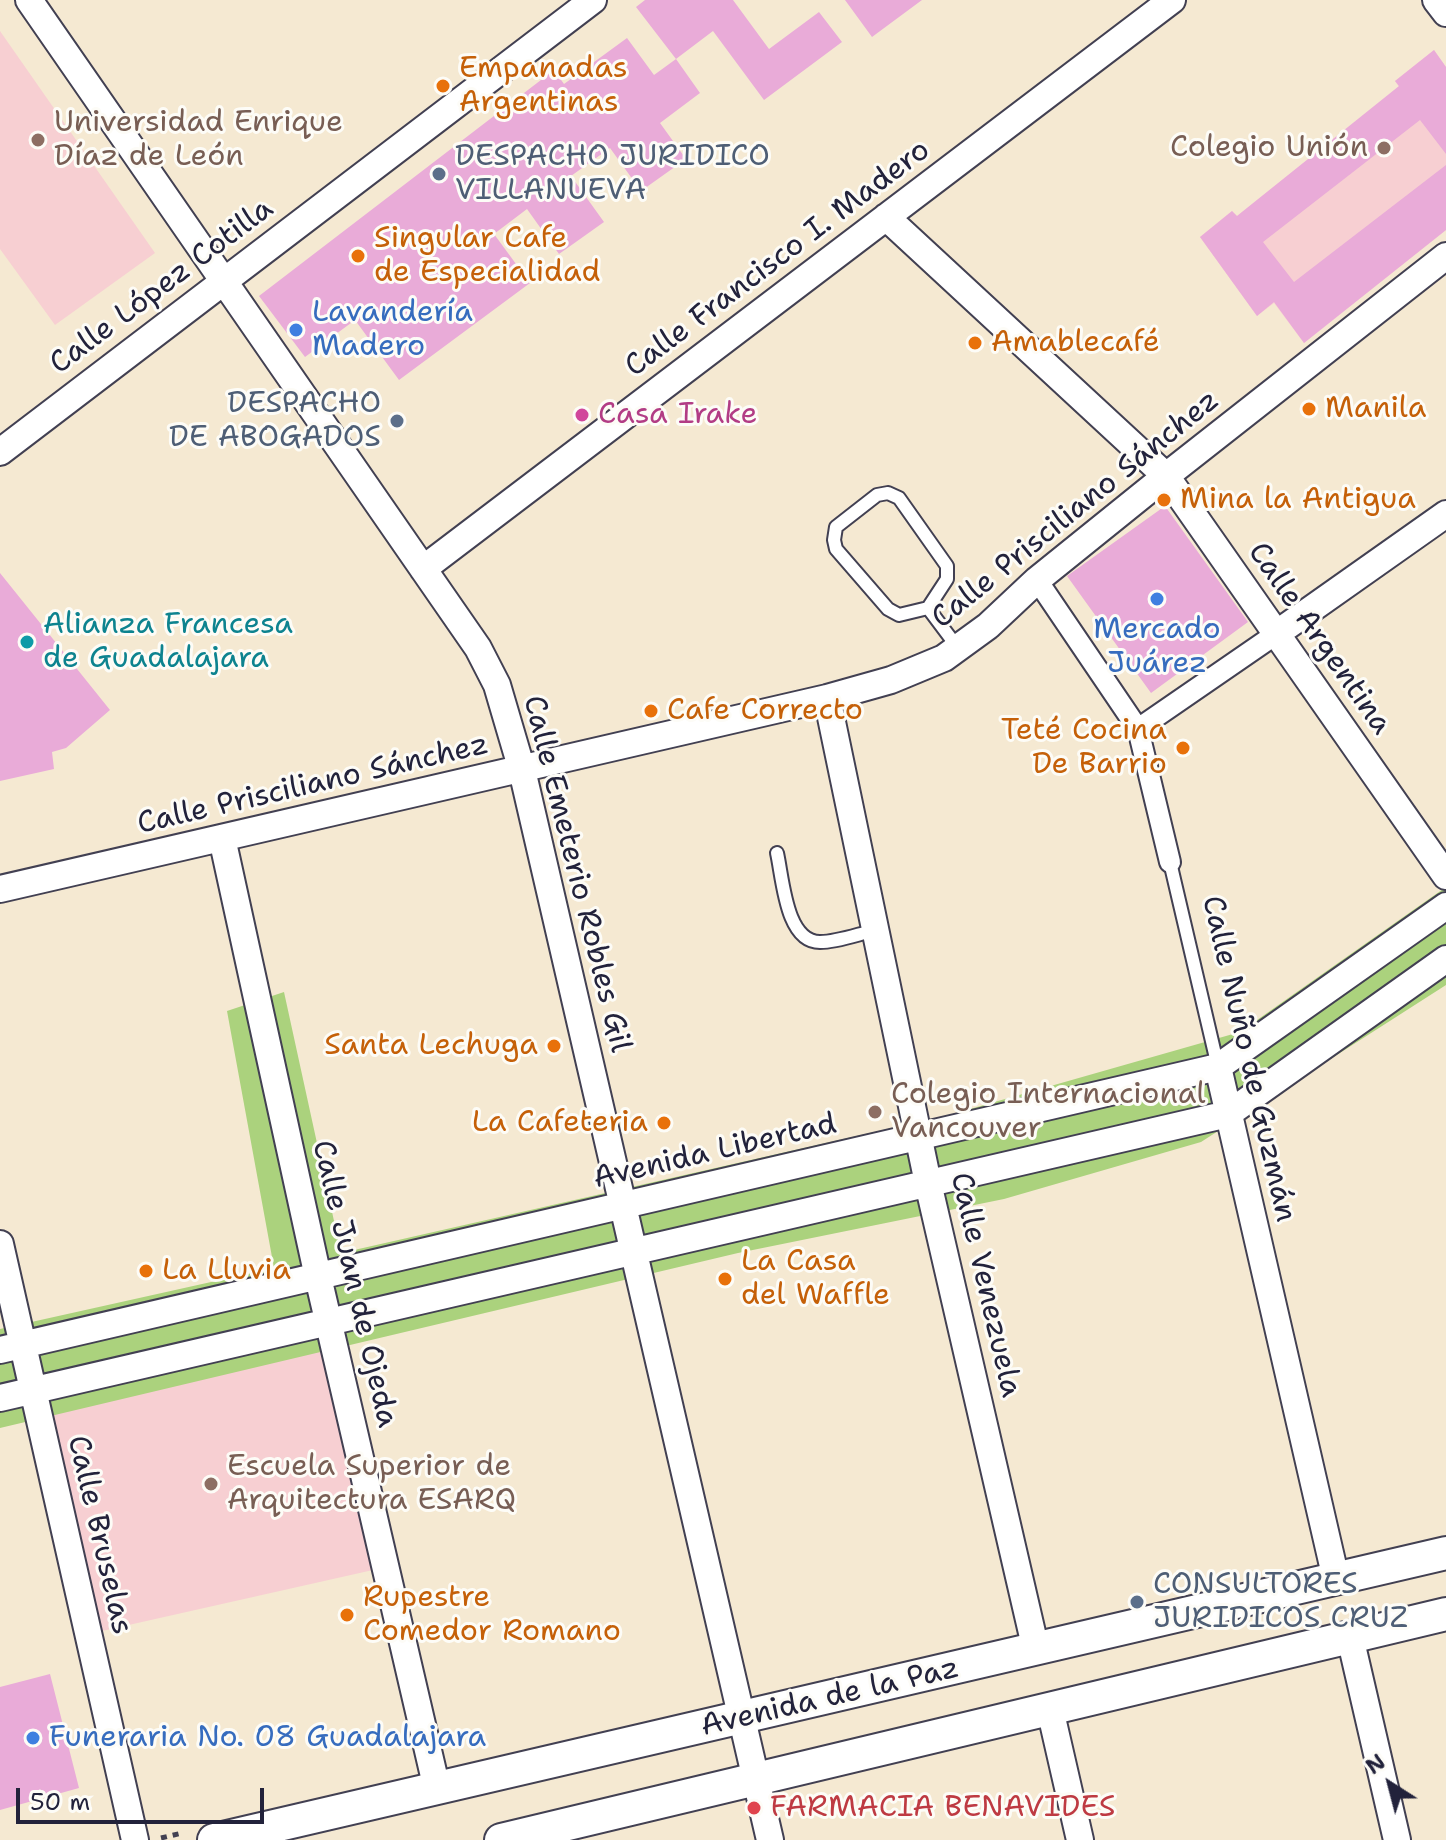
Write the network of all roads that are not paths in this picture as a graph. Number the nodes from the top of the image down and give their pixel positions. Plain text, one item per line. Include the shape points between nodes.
1 (29, 0) edge
2 (593, 0) edge
3 (1172, 0) edge
4 (1436, 0) edge
5 (1446, 13) edge
6 (886, 217) junction
7 (1446, 256) edge
8 (224, 280) junction
9 (0, 452) edge
10 (1166, 476) junction
11 (1446, 514) edge
12 (423, 569) junction
13 (1037, 580) junction
14 (928, 608) junction
15 (1276, 634) junction
16 (958, 648) junction
17 (827, 698) junction
18 (1138, 729) junction
19 (522, 770) junction
20 (222, 838) junction
21 (777, 853) dead end
22 (1170, 862) joint
23 (1446, 876) edge
24 (0, 889) edge
25 (1446, 906) edge
26 (876, 930) junction
27 (1446, 959) edge
28 (1218, 1067) junction
29 (1228, 1114) junction
30 (919, 1137) junction
31 (928, 1183) junction
32 (622, 1206) junction
33 (0, 1244) edge
34 (633, 1251) junction
35 (318, 1277) junction
36 (329, 1322) junction
37 (12, 1347) edge
38 (33, 1390) junction
39 (0, 1398) edge
40 (1446, 1553) edge
41 (1336, 1579) junction
42 (1446, 1614) edge
43 (1350, 1637) junction
44 (1036, 1650) junction
45 (1050, 1709) junction
46 (742, 1719) junction
47 (757, 1780) junction
48 (437, 1789) junction
49 (135, 1840) edge
50 (214, 1840) edge
51 (501, 1840) edge
52 (770, 1840) edge
53 (1080, 1840) edge
54 (1397, 1840) edge

1 - 8 street, Calle Emeterio Robles Gil
2 - 8 street, Calle López Cotilla
3 - 6 street, Calle Francisco I. Madero
4 - 5 street
6 - 10 street, Calle Argentina
6 - 12 street, Calle Francisco I. Madero
7 - 10 street, Calle Prisciliano Sánchez
8 - 9 street, Calle López Cotilla
8 - 12 street, Calle Emeterio Robles Gil
10 - 13 street, Calle Prisciliano Sánchez
10 - 15 street, Calle Argentina
11 - 15 street
12 - 19 street, Calle Emeterio Robles Gil via 497,685
13 - 16 street, Calle Prisciliano Sánchez
13 - 18 street, Calle Nuño de Guzmán
14 - 14 lane via 947,579 947,566 899,498 877,495 836,527 836,549 888,609 899,615
14 - 16 lane
15 - 18 street
15 - 23 street, Calle Argentina
16 - 17 street, Calle Prisciliano Sánchez via 891,680
17 - 19 street, Calle Prisciliano Sánchez
17 - 26 street, Calle Venezuela
18 - 22 street, Calle Nuño de Guzmán
19 - 20 street, Calle Prisciliano Sánchez
19 - 32 street, Calle Emeterio Robles Gil
20 - 24 street, Calle Prisciliano Sánchez
20 - 35 street, Calle Juan de Ojeda
21 - 26 lane via 799,935 823,942
22 - 28 lane, Calle Nuño de Guzmán
25 - 28 street, Avenida Libertad
26 - 30 street, Calle Venezuela
27 - 29 street
28 - 29 street, Calle Nuño de Guzmán
28 - 30 street, Avenida Libertad
29 - 31 street
29 - 41 street, Calle Nuño de Guzmán
30 - 31 street, Calle Venezuela
30 - 32 street, Avenida Libertad
31 - 34 street
31 - 44 street, Calle Venezuela
32 - 34 street, Calle Emeterio Robles Gil
32 - 35 street, Avenida Libertad
33 - 37 street, Calle Bruselas
34 - 36 street
34 - 46 street, Calle Emeterio Robles Gil
35 - 36 street, Calle Juan de Ojeda
35 - 37 street, Avenida Libertad
36 - 38 street
36 - 48 street, Calle Juan de Ojeda
37 - 38 street, Calle Bruselas
38 - 39 street
38 - 49 street, Calle Bruselas
40 - 41 street, Avenida de la Paz
41 - 44 street, Avenida de la Paz
42 - 43 street, Avenida de la Paz
43 - 45 street, Avenida de la Paz
43 - 54 street
44 - 46 street, Avenida de la Paz
45 - 47 street, Avenida de la Paz
45 - 53 street
46 - 47 street, Calle Emeterio Robles Gil
46 - 48 street, Avenida de la Paz
47 - 51 street, Avenida de la Paz
47 - 52 street, Calle Emeterio Robles Gil
48 - 50 street, Avenida de la Paz

